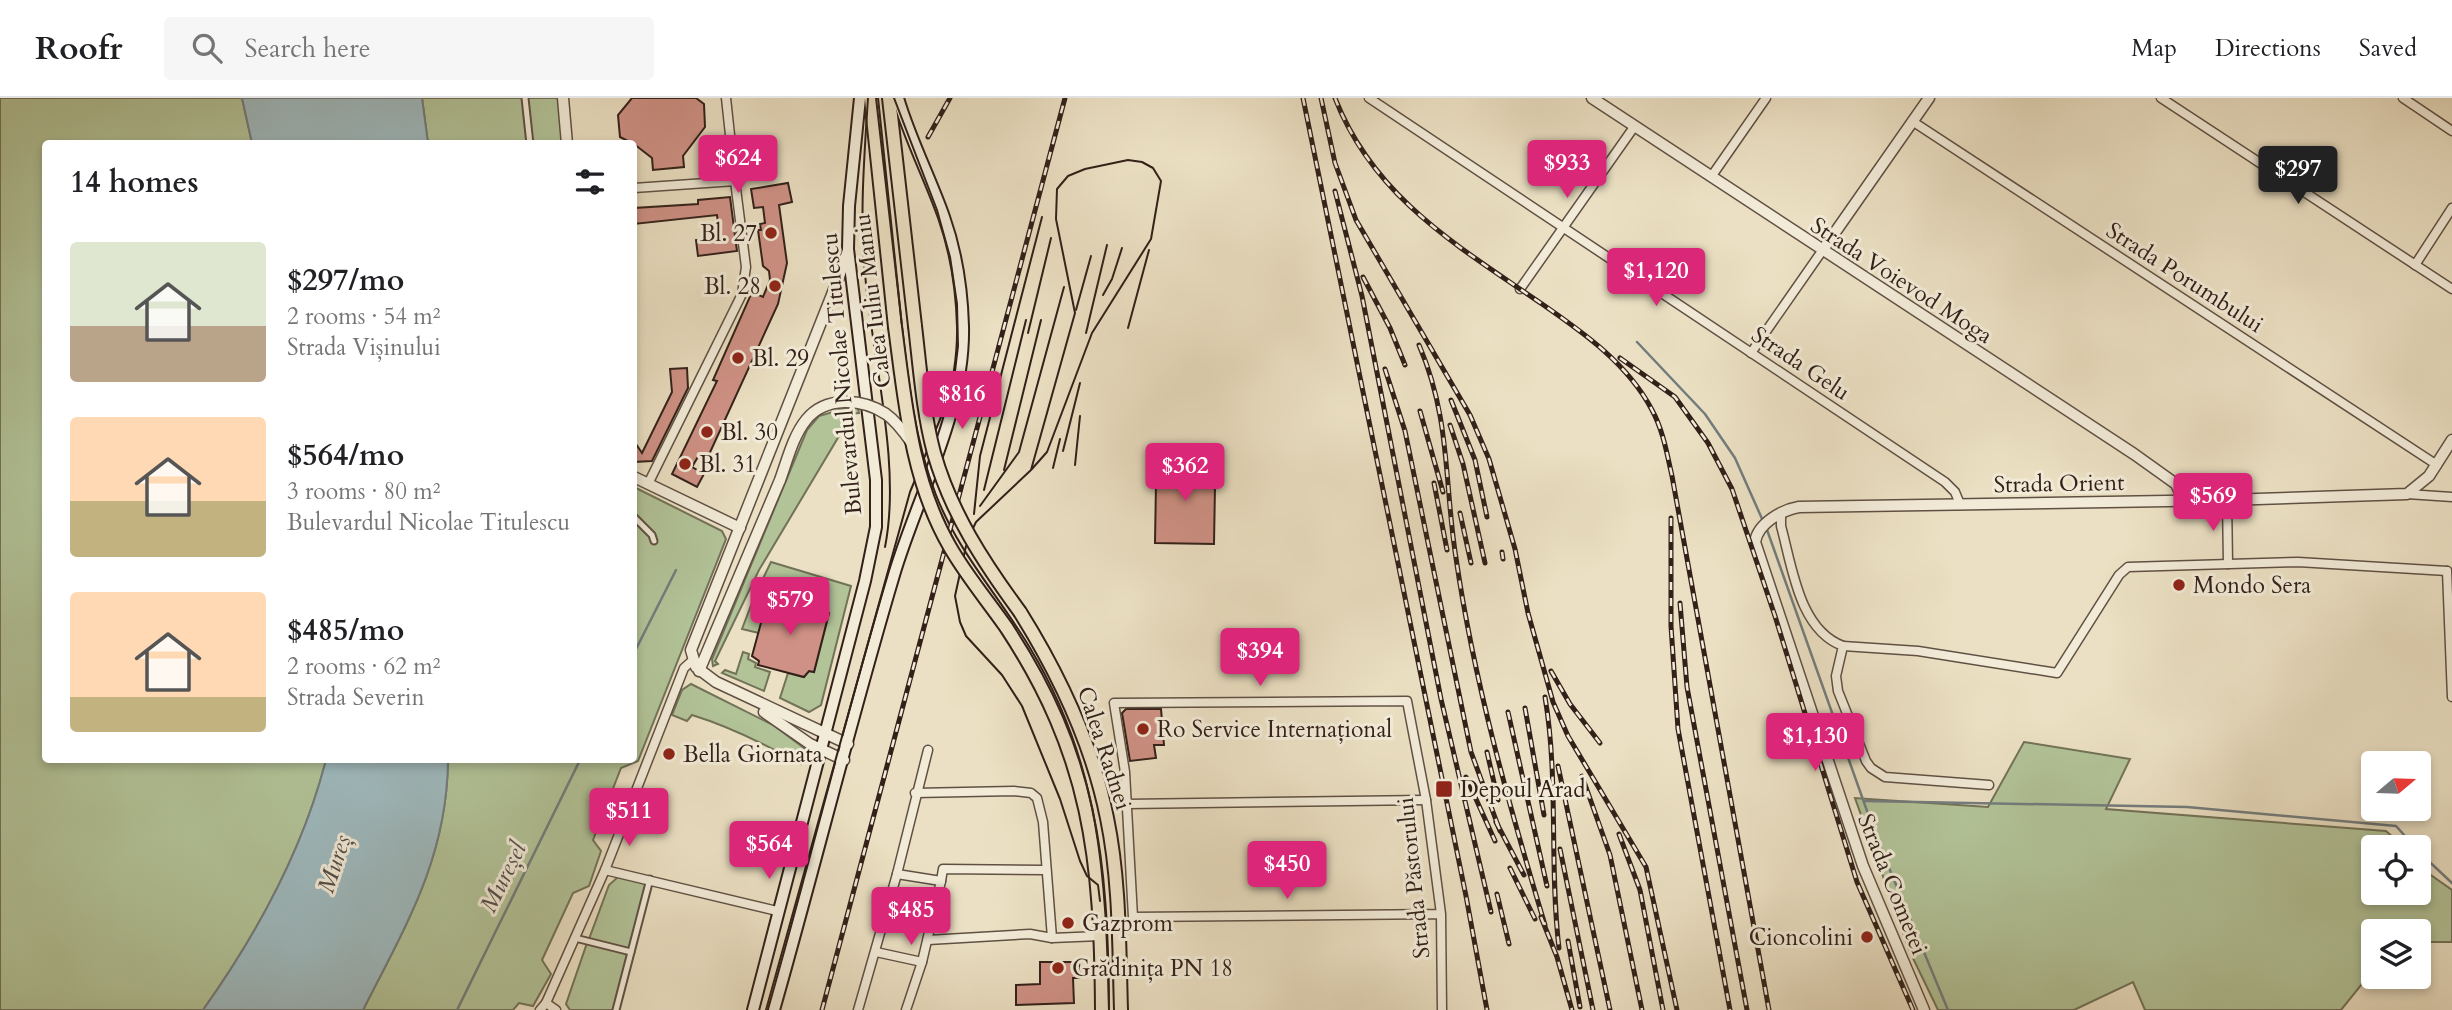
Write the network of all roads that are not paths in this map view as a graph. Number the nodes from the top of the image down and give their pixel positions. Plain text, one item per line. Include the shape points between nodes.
1 (525, 98) edge
2 (564, 98) edge
3 (726, 98) edge
4 (860, 98) edge
5 (871, 98) edge
6 (889, 98) edge
7 (898, 98) edge
8 (1368, 98) edge
9 (1592, 98) edge
10 (1766, 98) edge
11 (1929, 98) edge
12 (2161, 98) edge
13 (2403, 98) edge
14 (1912, 121) junction
15 (1634, 127) junction
16 (2452, 131) edge
17 (530, 140) edge
18 (566, 140) edge
19 (1711, 177) junction
20 (735, 181) junction
21 (637, 188) edge
22 (2452, 208) edge
23 (1565, 229) junction
24 (848, 250) junction
25 (1822, 251) junction
26 (2415, 265) junction
27 (1520, 289) dead end
28 (2452, 289) edge
29 (1751, 354) junction
30 (2452, 440) edge
31 (912, 442) junction
32 (2437, 465) junction
33 (637, 478) edge
34 (649, 484) junction
35 (2407, 494) junction
36 (2452, 496) edge
37 (2227, 500) junction
38 (2184, 501) junction
39 (1960, 504) junction
40 (1777, 515) junction
41 (637, 520) edge
42 (740, 528) junction
43 (654, 541) dead end
44 (2228, 564) junction
45 (2449, 567) edge
46 (1843, 646) junction
47 (693, 660) junction
48 (1054, 667) joint
49 (699, 671) junction
50 (1036, 675) joint
51 (742, 697) junction
52 (2452, 697) edge
53 (824, 734) junction
54 (848, 744) junction
55 (820, 750) junction
56 (928, 750) dead end
57 (844, 760) junction
58 (1989, 785) dead end
59 (915, 793) junction
60 (1426, 800) junction
61 (1127, 804) junction
62 (605, 870) junction
63 (1045, 870) junction
64 (897, 874) junction
65 (650, 879) junction
66 (939, 881) junction
67 (778, 911) junction
68 (1441, 914) junction
69 (1100, 936) junction
70 (575, 938) junction
71 (1052, 938) junction
72 (928, 940) junction
73 (631, 951) junction
74 (876, 952) junction
75 (922, 962) junction
76 (543, 1007) edge
77 (556, 1010) edge
78 (617, 1010) edge
79 (753, 1010) edge
80 (774, 1010) edge
81 (858, 1010) edge
82 (906, 1010) edge
83 (1101, 1010) edge
84 (1121, 1010) edge
85 (1442, 1010) edge
86 (1924, 1010) edge

1 - 17 street
2 - 18 street
3 - 20 street
4 - 24 main road, Bulevardul Nicolae Titulescu
5 - 31 main road, Calea Iuliu Maniu, bridge
6 - 48 main road, Calea Iuliu Maniu, bridge via 925,410 942,477 974,545
7 - 54 main road via 951,244 960,290 962,345 946,427 895,572
8 - 23 street, Strada Gelu
9 - 15 street, Strada Voievod Moga
10 - 19 street
11 - 14 street
12 - 26 street
13 - 16 street
14 - 25 street
14 - 32 street, Strada Porumbului
15 - 19 street, Strada Voievod Moga
15 - 23 street
19 - 25 street, Strada Voievod Moga
20 - 21 street
20 - 34 street via 746,267 742,294
22 - 26 street
23 - 27 street
23 - 29 street, Strada Gelu
24 - 42 street
24 - 53 main road, Bulevardul Nicolae Titulescu via 873,449 876,527
25 - 29 street
25 - 38 street, Strada Voievod Moga via 2133,454 2176,484
26 - 28 street
29 - 39 street, Strada Gelu via 1945,482
30 - 32 street
31 - 49 street, bridge via 890,417 856,402 834,403 813,413 802,425
31 - 50 main road, Calea Iuliu Maniu, bridge via 949,546
32 - 35 street
33 - 34 street
34 - 42 street
35 - 36 street, Strada Orient
35 - 37 street, Strada Orient
37 - 38 street, Strada Orient
37 - 44 street
38 - 39 street, Strada Orient
39 - 40 street, Strada Orient via 1799,507
40 - 46 street via 1815,625 1829,640
40 - 86 street, Strada Cometei via 1759,531 1755,542 1841,803
41 - 43 street
42 - 47 street via 691,650
44 - 45 street
44 - 46 street via 2123,570 2057,673 1918,651
45 - 52 street
46 - 58 street via 1836,683 1871,768 1885,777
47 - 49 street
47 - 62 street via 684,668
48 - 84 main road, Calea Radnei via 1087,744 1107,817 1116,880
49 - 51 street
50 - 69 main road, Calea Radnei via 1068,746 1087,810
51 - 53 street
51 - 55 street
53 - 54 street
53 - 55 main road, Bulevardul Nicolae Titulescu
54 - 57 main road
55 - 57 street
55 - 67 main road, Bulevardul Nicolae Titulescu
56 - 59 street
57 - 80 main road
59 - 63 street via 1031,793 1041,807
59 - 64 street
60 - 61 street
60 - 61 street, Strada Păstorului via 1407,701 1114,703
60 - 68 street, Strada Păstorului
61 - 68 street via 1133,917
62 - 65 street
62 - 70 street
63 - 66 street via 943,869
63 - 71 street
64 - 66 street
64 - 74 street
65 - 67 street
65 - 73 street
66 - 72 street
67 - 79 main road, Bulevardul Nicolae Titulescu
68 - 85 street, Strada Păstorului
69 - 71 street
69 - 83 main road, Calea Radnei
70 - 73 street
70 - 76 street
71 - 72 street via 1030,934
72 - 75 street
73 - 78 street
74 - 75 street
74 - 81 street
75 - 82 street
76 - 77 street

